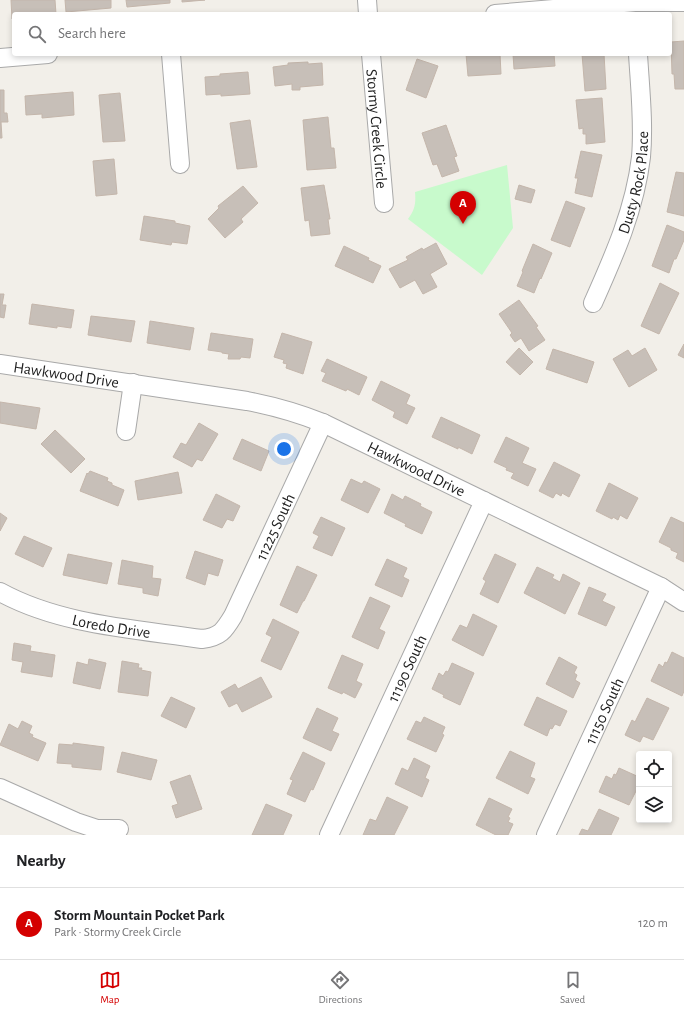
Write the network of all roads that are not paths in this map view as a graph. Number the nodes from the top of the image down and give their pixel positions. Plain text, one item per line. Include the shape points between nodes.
1 (367, 0) edge
2 (684, 2) edge
3 (635, 8) edge
4 (368, 12) edge
5 (542, 12) edge
6 (24, 56) edge
7 (171, 56) edge
8 (371, 56) edge
9 (638, 56) edge
10 (0, 58) edge
11 (180, 164) dead end
12 (384, 203) dead end
13 (592, 303) dead end
14 (0, 364) edge
15 (133, 383) junction
16 (323, 423) junction
17 (126, 432) dead end
18 (484, 501) junction
19 (661, 587) junction
20 (0, 592) edge
21 (684, 602) edge
22 (224, 630) joint
23 (0, 788) edge
24 (119, 829) dead end
25 (329, 835) edge
26 (546, 835) edge

1 - 4 street
2 - 3 street
3 - 5 street
6 - 10 street
7 - 11 street
8 - 12 street, Stormy Creek Circle
9 - 13 street, Dusty Rock Place via 643,123 635,193 625,227
14 - 15 street, Hawkwood Drive
15 - 16 street, Hawkwood Drive via 272,406
15 - 17 street, Hawkwood Drive
16 - 18 street, Hawkwood Drive
16 - 22 street, 11225 South
18 - 19 street, Hawkwood Drive
18 - 25 street, 11190 South
19 - 21 street, Hawkwood Drive
19 - 26 street, 11150 South
20 - 22 street, Loredo Drive via 28,605 79,621 202,639 218,635
23 - 24 street via 76,822 97,829

